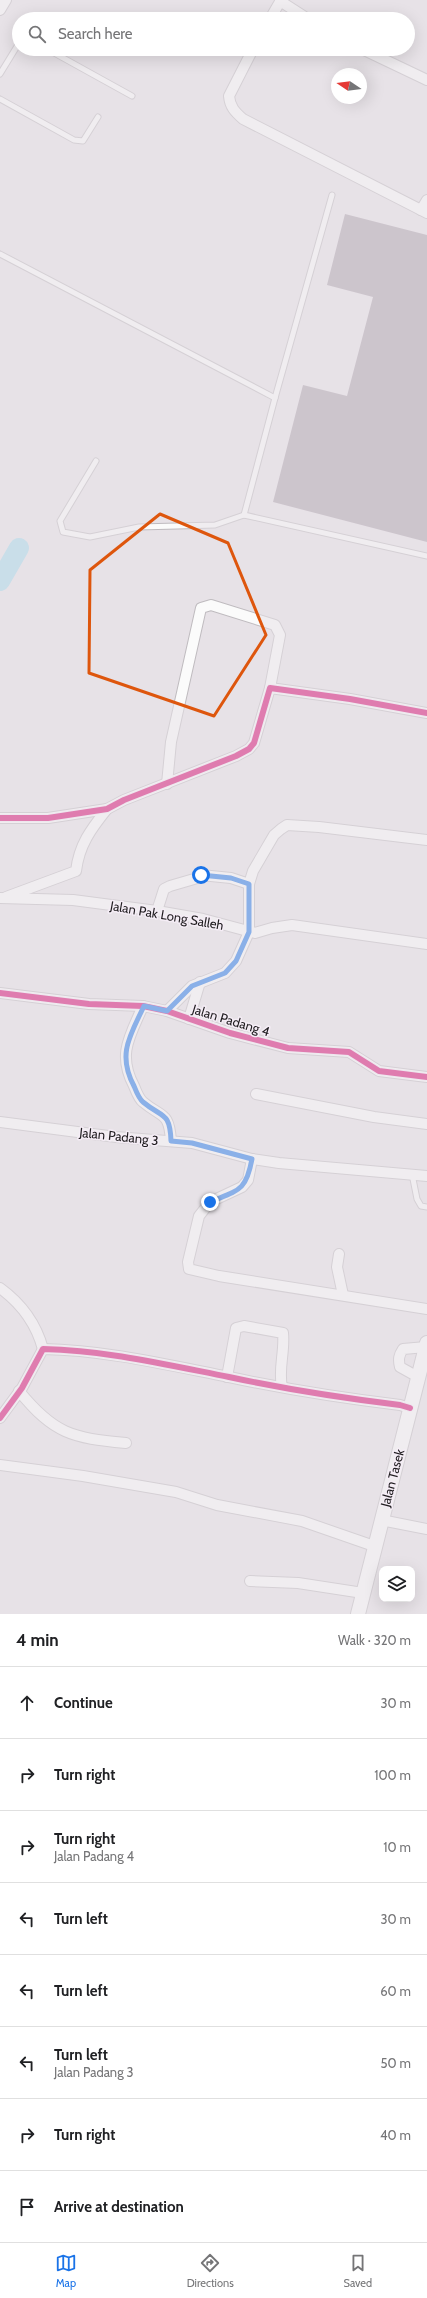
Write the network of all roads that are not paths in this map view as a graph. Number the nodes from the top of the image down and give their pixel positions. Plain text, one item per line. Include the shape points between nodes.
1 (6, 0) edge
2 (280, 1) edge
3 (0, 10) edge
4 (274, 12) edge
5 (297, 12) edge
6 (12, 54) edge
7 (60, 56) edge
8 (250, 56) edge
9 (377, 56) edge
10 (0, 74) edge
11 (427, 80) edge
12 (132, 96) dead end
13 (0, 99) edge
14 (98, 117) dead end
15 (332, 195) dead end
16 (427, 200) edge
17 (424, 211) edge
18 (0, 254) edge
19 (275, 398) junction
20 (96, 461) dead end
21 (244, 515) junction
22 (427, 556) edge
23 (270, 688) junction
24 (427, 713) edge
25 (167, 784) junction
26 (107, 809) junction
27 (0, 818) edge
28 (427, 840) edge
29 (249, 884) junction
30 (2, 898) edge
31 (157, 911) junction
32 (249, 932) junction
33 (427, 944) edge
34 (200, 982) junction
35 (0, 993) edge
36 (144, 1006) junction
37 (167, 1011) junction
38 (189, 1019) junction
39 (427, 1077) edge
40 (256, 1094) dead end
41 (0, 1122) edge
42 (427, 1124) edge
43 (171, 1141) junction
44 (252, 1159) junction
45 (412, 1174) junction
46 (427, 1176) edge
47 (427, 1207) edge
48 (339, 1254) dead end
49 (0, 1288) edge
50 (343, 1295) junction
51 (427, 1310) edge
52 (426, 1345) edge
53 (43, 1349) junction
54 (227, 1377) junction
55 (418, 1377) junction
56 (282, 1387) junction
57 (19, 1391) junction
58 (410, 1408) junction
59 (0, 1418) edge
60 (126, 1443) dead end
61 (0, 1465) edge
62 (381, 1520) junction
63 (427, 1529) edge
64 (374, 1546) junction
65 (250, 1581) dead end
66 (363, 1593) junction
67 (358, 1614) edge

1 - 3 street
2 - 4 street
2 - 5 street
6 - 10 lane
7 - 12 lane
8 - 17 street via 229,96 230,105 236,114
9 - 11 street
13 - 14 lane via 74,140 83,141
15 - 19 lane
16 - 17 street
18 - 19 lane
19 - 21 lane
20 - 21 lane via 60,521 63,532 90,537 139,527 215,525
21 - 22 lane
23 - 24 street
23 - 25 street via 256,738 248,749
23 - 25 street via 280,635 275,625 211,605 201,608 171,742
25 - 26 street
26 - 27 street via 48,818
26 - 30 street via 88,832 78,853 76,871
28 - 29 street via 319,827 287,826 274,836 253,871
29 - 31 street via 231,878 201,875 194,880 164,889
29 - 32 street
30 - 31 street, Jalan Pak Long Salleh via 73,900
31 - 32 street, Jalan Pak Long Salleh via 203,919
32 - 33 street, Jalan Pak Long Salleh via 292,926
32 - 34 street via 236,961 225,973
34 - 37 street via 192,986
34 - 38 street
35 - 36 street, Jalan Padang 4 via 89,1004
36 - 37 street, Jalan Padang 4
36 - 43 street via 126,1046 125,1060 131,1080 142,1101 165,1115
37 - 38 street, Jalan Padang 4
38 - 39 street, Jalan Padang 4 via 288,1048 349,1052 379,1071
40 - 42 street via 374,1117
41 - 43 street, Jalan Padang 3 via 116,1137
43 - 44 street, Jalan Padang 3 via 192,1143
44 - 45 street, Jalan Padang 3
44 - 50 street via 248,1180 242,1187 210,1202 200,1216 188,1262 189,1269
45 - 46 street, Jalan Padang 3
45 - 47 lane via 417,1199 421,1206
48 - 50 street via 337,1267
49 - 53 street via 26,1311 38,1330
50 - 51 street
52 - 55 main road, Jalan Tasek
52 - 55 street via 404,1348 398,1360 400,1367
53 - 54 street via 160,1363
53 - 57 street
54 - 56 street
54 - 56 street via 236,1328 244,1326 264,1329 283,1333 280,1376
55 - 58 main road, Jalan Tasek
56 - 58 street
57 - 59 street
57 - 60 street via 52,1425 75,1436
58 - 62 main road, Jalan Tasek
61 - 64 street via 176,1492 217,1505 302,1521
62 - 63 street
62 - 64 main road, Jalan Tasek
64 - 66 main road, Jalan Tasek
65 - 66 street via 298,1583
66 - 67 main road, Jalan Tasek

